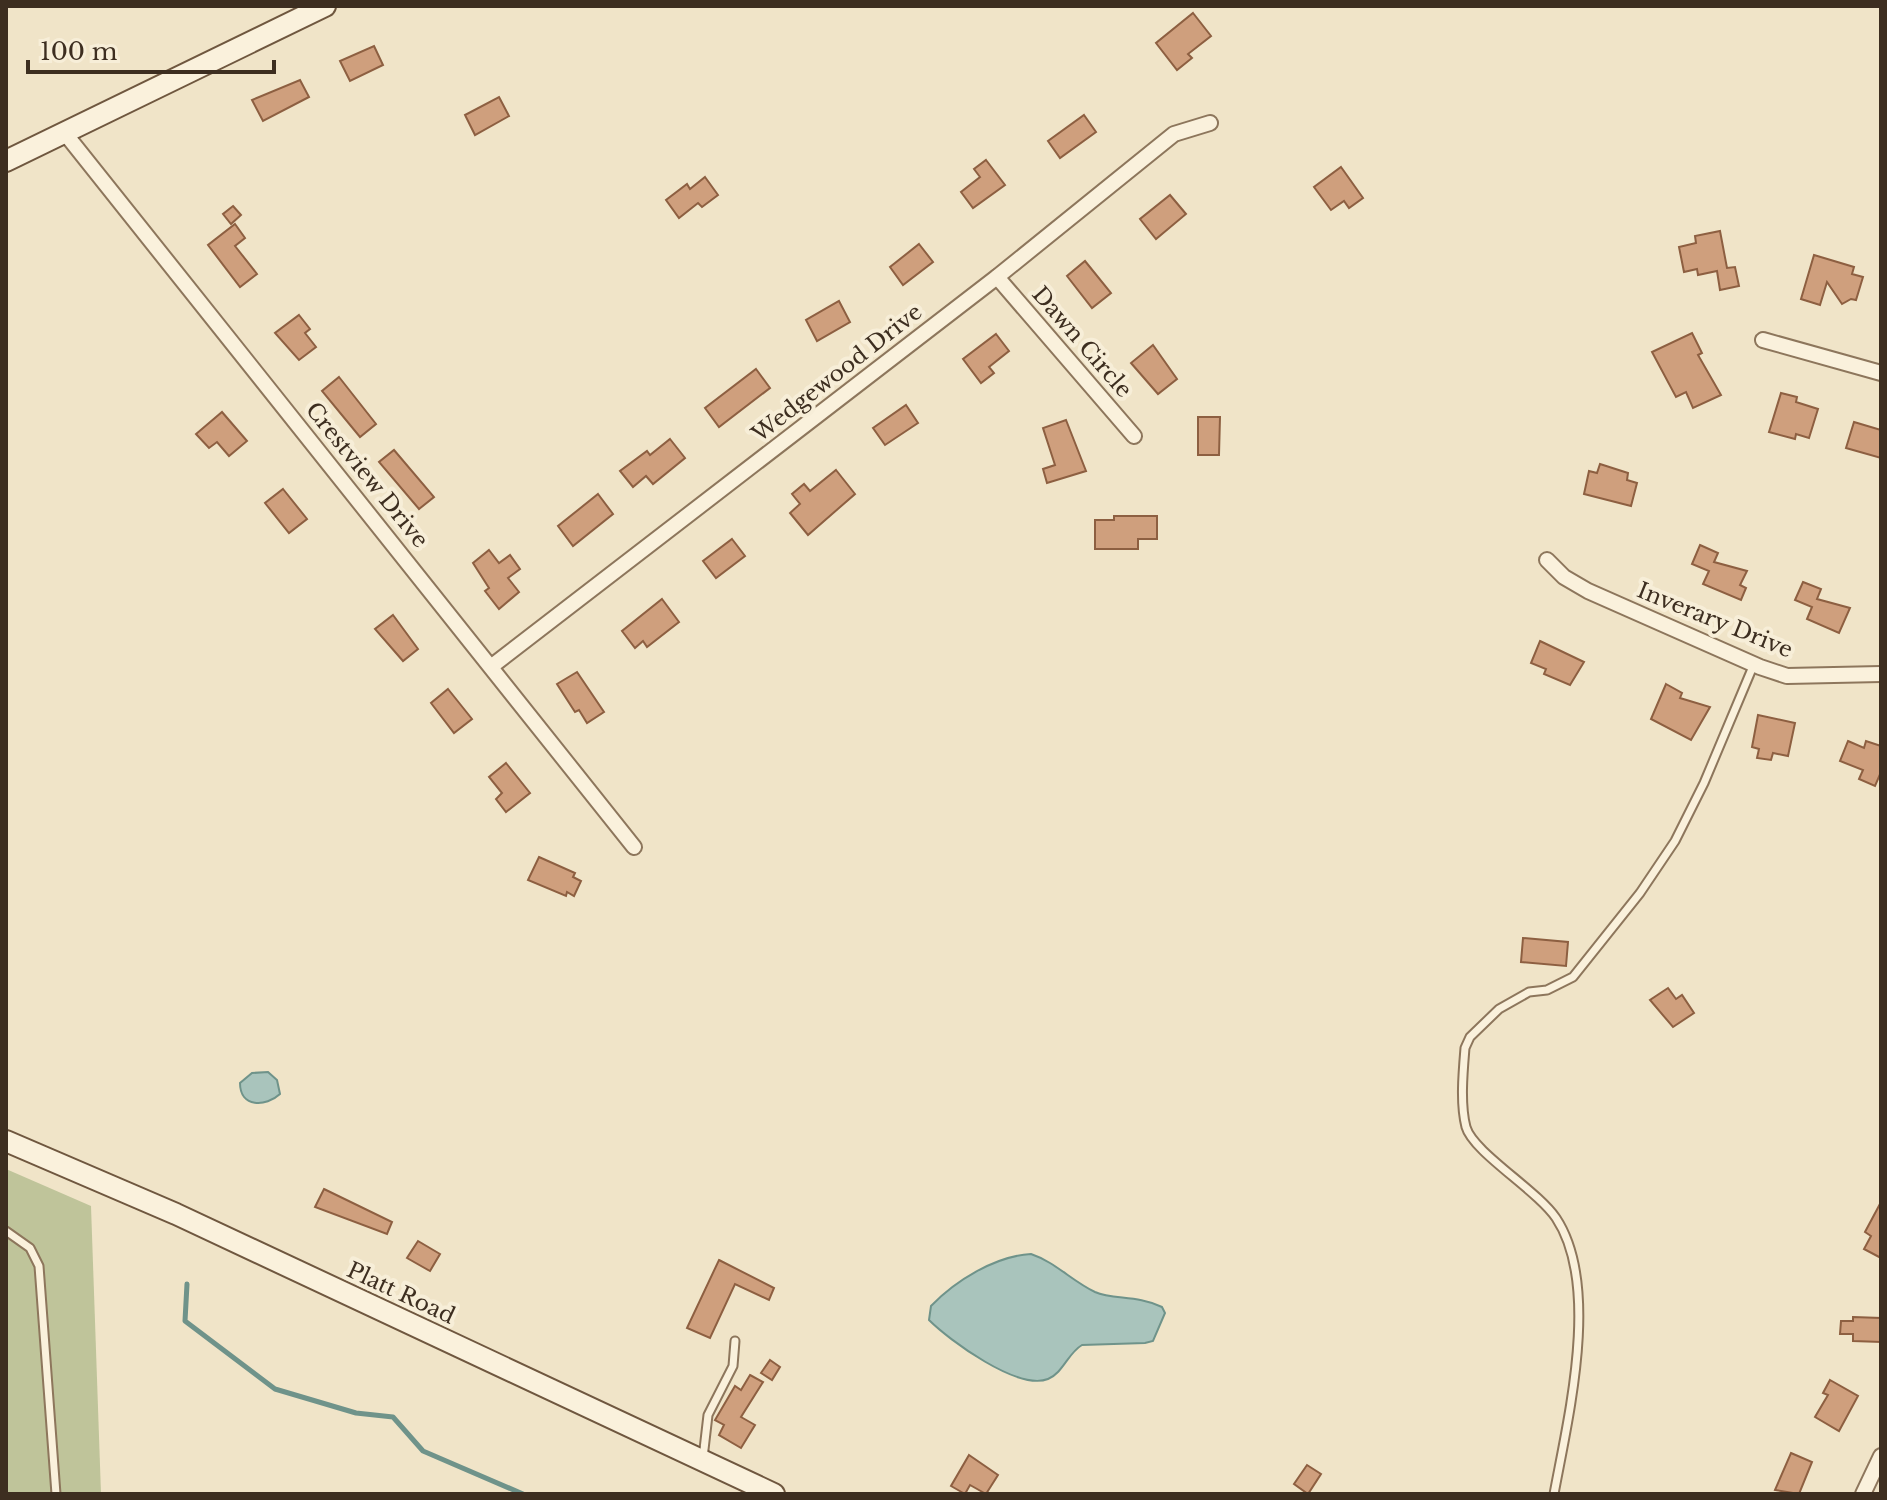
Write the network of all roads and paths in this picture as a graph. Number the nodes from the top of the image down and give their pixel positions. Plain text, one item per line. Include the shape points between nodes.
1 (325, 6) edge
2 (1210, 123) dead end
3 (64, 132) junction
4 (6, 161) edge
5 (997, 277) junction
6 (1763, 340) dead end
7 (1881, 373) edge
8 (1134, 436) dead end
9 (1547, 560) dead end
10 (1754, 664) junction
11 (492, 666) junction
12 (1881, 674) edge
13 (634, 847) dead end
14 (6, 1141) edge
15 (6, 1231) edge
16 (735, 1341) dead end
17 (1881, 1456) edge
18 (703, 1461) junction
19 (56, 1494) edge
20 (774, 1494) edge
21 (1554, 1494) edge
22 (1863, 1494) edge

1 - 3 street
2 - 5 street, Wedgewood Drive via 1174,134
3 - 4 street
3 - 11 street, Crestview Drive
5 - 8 street, Dawn Circle
5 - 11 street, Wedgewood Drive
6 - 7 street
9 - 10 street, Inverary Drive via 1588,591
10 - 12 street, Inverary Drive via 1787,676
10 - 21 lane via 1675,841 1640,893 1573,977 1499,1009 1465,1048 1466,1128 1475,1143 1528,1187 1556,1219 1574,1262 1579,1305 1575,1358
11 - 13 street, Crestview Drive
14 - 18 street, Platt Road via 176,1214
15 - 19 lane via 30,1248 39,1266
16 - 18 lane via 733,1366 708,1415
17 - 22 street
18 - 20 street, Platt Road

